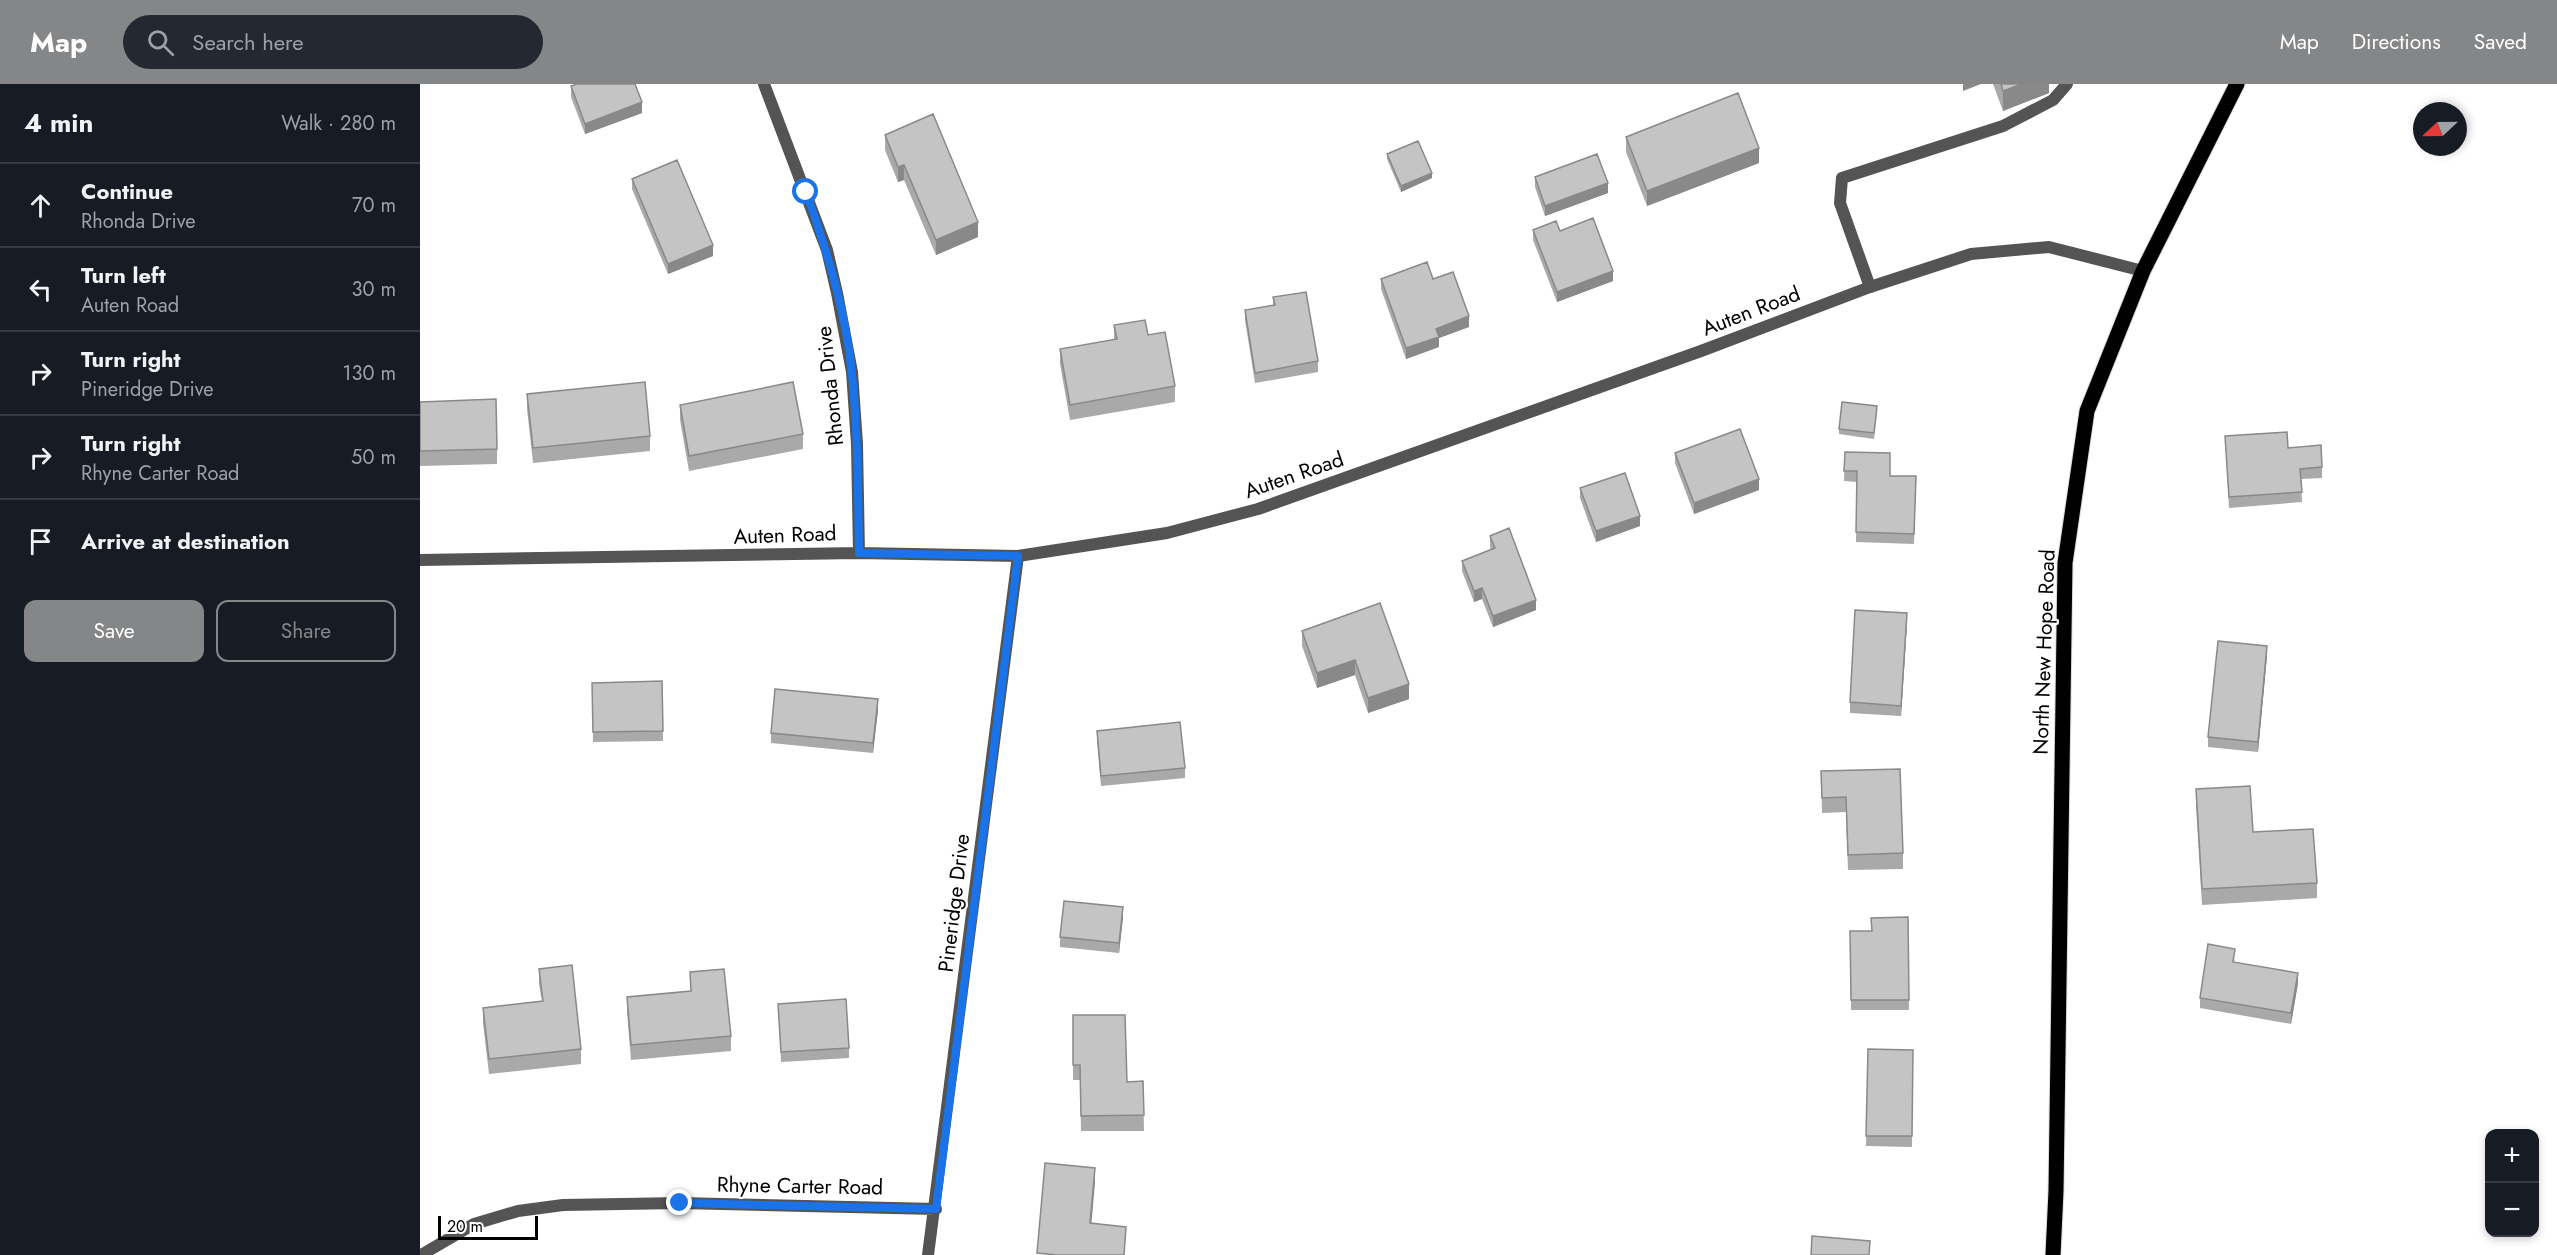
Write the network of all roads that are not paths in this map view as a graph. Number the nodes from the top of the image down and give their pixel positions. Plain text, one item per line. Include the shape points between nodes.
1 (764, 84) edge
2 (2067, 84) edge
3 (2236, 84) edge
4 (2143, 271) junction
5 (1870, 287) junction
6 (859, 553) junction
7 (1018, 556) junction
8 (420, 560) edge
9 (936, 1209) junction
10 (421, 1255) edge
11 (928, 1255) edge
12 (2053, 1255) edge

1 - 6 street, Rhonda Drive via 827,250 837,292 852,372
2 - 5 street via 2054,100 2003,126 1842,178 1840,203
3 - 4 main road, North New Hope Road
4 - 5 street, Auten Road via 2049,247 1971,254
4 - 12 main road, North New Hope Road via 2087,411 2065,563
5 - 7 street, Auten Road via 1258,509 1167,533
6 - 7 street, Auten Road
6 - 8 street, Auten Road
7 - 9 street, Pineridge Drive
9 - 10 street, Rhyne Carter Road via 680,1203 563,1205 518,1211 474,1224
9 - 11 street, Pineridge Drive

